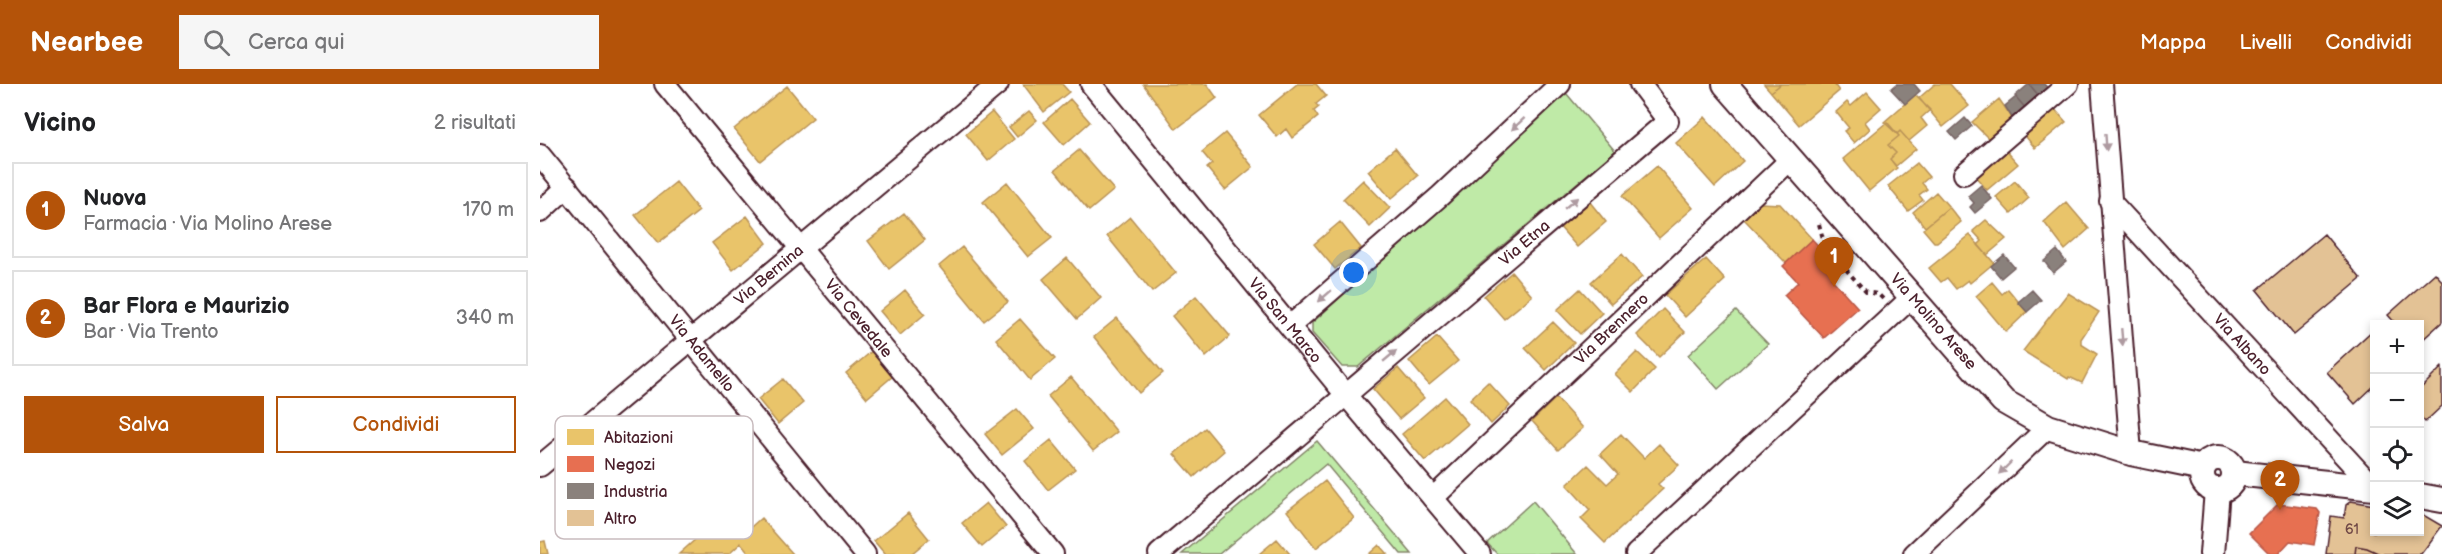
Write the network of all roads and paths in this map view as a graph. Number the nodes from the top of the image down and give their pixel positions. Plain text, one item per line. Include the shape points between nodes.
1 (665, 84) edge
2 (998, 84) edge
3 (1091, 84) edge
4 (1560, 84) edge
5 (1640, 84) edge
6 (1725, 84) edge
7 (2068, 84) edge
8 (2102, 84) edge
9 (540, 154) edge
10 (1790, 160) junction
11 (1964, 174) dead end
12 (567, 188) junction
13 (2110, 201) junction
14 (540, 212) edge
15 (1812, 217) dead end
16 (802, 249) junction
17 (1903, 305) junction
18 (1290, 326) junction
19 (690, 339) junction
20 (1345, 394) junction
21 (599, 416) edge
22 (753, 416) edge
23 (753, 416) edge
24 (2048, 428) junction
25 (555, 453) edge
26 (2132, 453) junction
27 (540, 466) edge
28 (2203, 468) junction
29 (2235, 473) junction
30 (2370, 484) edge
31 (2370, 488) edge
32 (2217, 490) junction
33 (2424, 497) edge
34 (1433, 498) junction
35 (2442, 500) edge
36 (865, 554) edge
37 (1053, 554) edge
38 (1159, 554) edge
39 (1480, 554) edge
40 (1636, 554) edge
41 (1914, 554) edge
42 (2212, 554) edge

1 - 16 street, Via Cevedale
2 - 16 street, Via Bernina
3 - 18 street, Via San Marco
4 -> 18 street via 1440,196
20 -> 5 street, Via Etna via 1668,121
6 - 10 street, Via Molino Arese
7 - 11 street
8 -> 13 street
9 - 12 street, Via Adamello
10 - 17 street, Via Molino Arese
10 - 34 street, Via Brennero
12 - 14 street
12 - 19 street, Via Adamello
13 -> 26 street
13 - 30 street, Via Albano
15 - 17 path via 1820,225 1826,246 1866,292
16 - 19 street, Via Bernina
16 - 37 street, Via Cevedale
17 - 24 street, Via Molino Arese via 2003,401
17 - 40 street
18 - 20 street, Via San Marco
19 - 21 street, Via Bernina
19 - 22 street, Via Adamello
20 - 34 street, Via San Marco
20 - 38 street, Via Etna
23 - 36 street, Via Adamello
24 - 26 street, Via Molino Arese
24 -> 41 street
25 - 27 street, Via Bernina
26 - 28 street, Via Molino Arese
28 - 29 street via 2218,458 2230,462
28 - 32 street via 2203,480
29 - 31 street
29 - 32 street via 2230,486
32 - 42 street
33 - 35 street
34 - 39 street, Via San Marco

